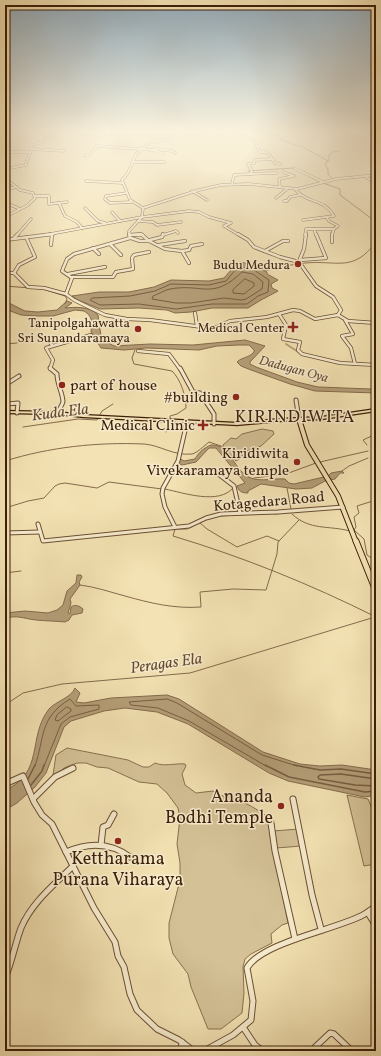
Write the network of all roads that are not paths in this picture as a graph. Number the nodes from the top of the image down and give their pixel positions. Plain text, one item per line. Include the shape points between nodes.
1 (8, 180) edge
2 (233, 180) edge
3 (279, 180) edge
4 (319, 180) edge
5 (331, 180) edge
6 (86, 181) dead end
7 (324, 182) junction
8 (123, 183) joint
9 (232, 184) junction
10 (16, 187) junction
11 (280, 187) junction
12 (288, 188) junction
13 (295, 189) junction
14 (5, 190) edge
15 (192, 191) junction
16 (127, 193) junction
17 (35, 196) junction
18 (300, 196) junction
19 (276, 198) dead end
20 (207, 200) dead end
21 (284, 201) dead end
22 (66, 202) dead end
23 (132, 202) junction
24 (6, 203) dead end
25 (58, 203) junction
26 (85, 208) dead end
27 (144, 208) junction
28 (20, 209) junction
29 (112, 212) dead end
30 (5, 216) edge
31 (142, 217) junction
32 (327, 218) junction
33 (31, 219) dead end
34 (303, 220) dead end
35 (120, 221) junction
36 (138, 221) junction
37 (181, 222) dead end
38 (106, 223) junction
39 (82, 228) junction
40 (314, 229) junction
41 (334, 229) junction
42 (178, 233) dead end
43 (52, 234) junction
44 (130, 235) junction
45 (26, 237) junction
46 (14, 238) junction
47 (131, 238) junction
48 (5, 240) edge
49 (149, 241) junction
50 (185, 241) dead end
51 (288, 241) dead end
52 (332, 242) dead end
53 (110, 244) junction
54 (202, 244) dead end
55 (51, 245) dead end
56 (158, 245) junction
57 (93, 248) junction
58 (181, 251) junction
59 (265, 251) junction
60 (149, 252) dead end
61 (99, 254) dead end
62 (122, 255) dead end
63 (300, 259) junction
64 (299, 262) junction
65 (189, 263) dead end
66 (105, 266) dead end
67 (5, 273) edge
68 (14, 273) junction
69 (67, 275) junction
70 (72, 277) junction
71 (66, 294) junction
72 (195, 313) dead end
73 (279, 314) junction
74 (338, 315) junction
75 (346, 320) junction
76 (376, 323) edge
77 (197, 326) junction
78 (91, 336) dead end
79 (47, 339) dead end
80 (52, 346) junction
81 (138, 352) dead end
82 (355, 364) junction
83 (376, 365) edge
84 (19, 376) dead end
85 (5, 385) edge
86 (296, 400) dead end
87 (5, 402) edge
88 (376, 410) edge
89 (5, 412) edge
90 (17, 413) junction
91 (57, 413) junction
92 (299, 419) junction
93 (187, 422) junction
94 (214, 424) junction
95 (174, 469) junction
96 (343, 507) junction
97 (240, 513) junction
98 (38, 524) dead end
99 (175, 527) junction
100 (5, 532) edge
101 (40, 532) junction
102 (376, 591) edge
103 (73, 768) dead end
104 (5, 784) edge
105 (32, 797) junction
106 (293, 799) dead end
107 (114, 814) dead end
108 (271, 823) dead end
109 (100, 845) junction
110 (66, 852) junction
111 (130, 857) dead end
112 (73, 866) junction
113 (376, 906) edge
114 (368, 913) junction
115 (376, 926) edge
116 (321, 929) junction
117 (295, 939) junction
118 (5, 978) edge
119 (243, 1027) junction
120 (182, 1042) junction
121 (181, 1051) edge
122 (194, 1051) edge
123 (204, 1051) edge
124 (263, 1051) edge
125 (311, 1051) edge
126 (352, 1051) edge

1 - 10 street
2 - 9 street
3 - 11 street
4 - 7 street
5 - 7 street
6 - 8 street
7 - 13 street
8 - 16 street
9 - 11 street
9 - 15 street
10 - 14 street
10 - 17 street
11 - 12 street
12 - 13 street
12 - 19 street
13 - 18 street
15 - 20 street
15 - 27 street
16 - 23 street
16 - 23 street via 106,196 105,199 110,203
17 - 25 street via 49,196 49,204
17 - 28 street via 33,202
18 - 21 street via 290,197
18 - 32 street via 330,207 334,216
22 - 25 street
23 - 27 street
24 - 28 street
25 - 39 street via 65,216 78,222
26 - 38 street via 98,221
27 - 31 street
28 - 30 street
29 - 35 street
31 - 35 street
31 - 36 street
31 - 59 street via 199,212 231,223 224,226 248,240 254,247
32 - 34 street
32 - 41 street via 338,225
33 - 46 street
35 - 38 street
36 - 37 street via 153,222 157,225
36 - 44 street via 129,231
38 - 39 street
39 - 43 street
40 - 41 street
40 - 63 street via 304,230 304,249
40 - 63 street via 326,258
41 - 52 street
42 - 49 street via 176,231 163,234 162,237
43 - 45 street
43 - 55 street
44 - 47 street
44 - 49 street via 144,234
45 - 46 street
45 - 68 street via 35,257 26,259
46 - 48 street
47 - 49 street
47 - 53 street
49 - 56 street
50 - 56 street
51 - 59 street
53 - 57 street
53 - 62 street
54 - 58 street
56 - 58 street via 165,250
57 - 61 street
57 - 69 street via 67,259 62,271
58 - 65 street
59 - 64 street
60 - 70 street via 134,255 134,269 116,272 113,277
63 - 64 street
64 - 74 street via 314,284 336,300 342,310
66 - 69 street
67 - 68 street
68 - 71 street via 28,287
69 - 70 street
70 - 71 street
71 - 77 street via 106,315
72 - 77 street
73 - 74 street via 296,310 316,318
73 - 77 street via 230,321 215,328
73 - 82 street via 286,325 282,338 300,342 300,352
74 - 75 street
75 - 76 street
75 - 82 street via 353,334 342,336 350,348
78 - 80 street
79 - 80 street
80 - 91 street via 46,348 53,360 50,369 57,374 63,401
81 - 94 street via 169,354 183,372 193,392 200,393 214,414
82 - 83 street
84 - 85 street
86 - 92 street
87 - 90 street via 18,403
88 - 92 highway
89 - 90 highway
90 - 91 highway
91 - 93 highway
92 - 94 highway
92 - 96 main road via 307,445
93 - 94 highway
93 - 95 street
95 - 97 street via 217,473 234,487
95 - 99 street via 163,489 162,498
96 - 97 street, Kotagedara Road
96 - 102 main road
97 - 99 street, Kotagedara Road via 214,515 189,526
98 - 101 street
99 - 101 street, Kotagedara Road via 43,541
100 - 101 street
103 - 105 street via 55,777
104 - 105 street via 23,776
105 - 110 street via 45,820 52,824
106 - 116 street
107 - 109 street via 108,825 103,827
108 - 117 street
109 - 110 street via 84,846
109 - 111 street via 114,846
110 - 112 street
112 - 118 street via 48,889 26,916 13,961
112 - 120 street via 115,942 137,1010 157,1029
113 - 114 street
114 - 115 street
114 - 116 street
116 - 117 street
117 - 119 street via 257,956 248,965 253,1013 251,1020
119 - 123 street
119 - 124 street via 255,1045
120 - 121 street
120 - 122 street
125 - 126 street via 330,1033

